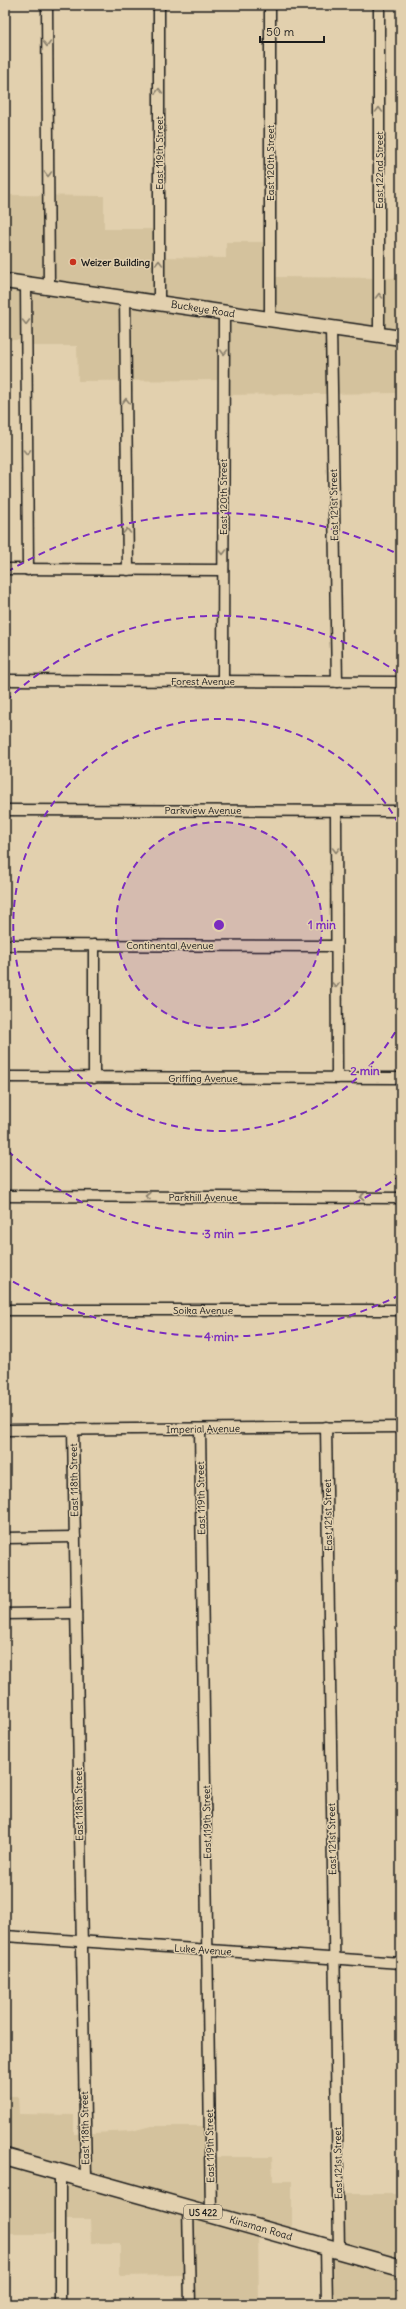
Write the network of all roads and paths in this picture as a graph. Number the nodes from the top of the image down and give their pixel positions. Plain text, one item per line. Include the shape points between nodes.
1 (47, 5) edge
2 (159, 5) edge
3 (270, 5) edge
4 (379, 5) edge
5 (5, 281) edge
6 (26, 283) junction
7 (49, 287) junction
8 (125, 298) junction
9 (159, 302) junction
10 (224, 313) junction
11 (270, 320) junction
12 (331, 329) junction
13 (379, 335) junction
14 (401, 338) edge
15 (5, 569) edge
16 (28, 570) junction
17 (128, 570) junction
18 (223, 570) junction
19 (5, 680) edge
20 (223, 681) junction
21 (337, 682) junction
22 (401, 682) edge
23 (5, 810) edge
24 (336, 811) junction
25 (401, 811) edge
26 (5, 945) edge
27 (94, 945) junction
28 (336, 946) junction
29 (5, 1078) edge
30 (94, 1078) junction
31 (337, 1078) junction
32 (401, 1078) edge
33 (5, 1196) edge
34 (401, 1198) edge
35 (5, 1310) edge
36 (401, 1310) edge
37 (326, 1427) junction
38 (401, 1427) edge
39 (73, 1429) junction
40 (200, 1429) junction
41 (5, 1430) edge
42 (75, 1537) junction
43 (5, 1538) edge
44 (76, 1613) junction
45 (5, 1614) edge
46 (5, 1936) edge
47 (81, 1942) junction
48 (209, 1950) junction
49 (334, 1958) junction
50 (401, 1963) edge
51 (5, 2157) edge
52 (60, 2172) junction
53 (86, 2179) junction
54 (188, 2208) junction
55 (211, 2214) junction
56 (333, 2249) junction
57 (401, 2268) edge
58 (60, 2304) edge
59 (190, 2304) edge
60 (327, 2304) edge

1 -> 7 street
9 -> 2 street, East 119th Street
3 - 11 street, East 120th Street
13 -> 4 street, East 122nd Street
5 - 6 street, Buckeye Road
6 - 7 street, Buckeye Road
6 -> 16 street
7 - 8 street, Buckeye Road
8 - 9 street, Buckeye Road
17 -> 8 street
9 - 10 street, Buckeye Road
10 - 11 street, Buckeye Road
10 -> 18 street, East 120th Street
11 - 12 street, Buckeye Road
12 - 13 street, Buckeye Road
12 - 21 street, East 121st Street
13 - 14 street, Buckeye Road
15 - 16 street
16 - 17 street
17 - 18 street
18 - 20 street, East 120th Street
19 - 20 street, Forest Avenue
20 - 21 street, Forest Avenue
21 - 22 street, Forest Avenue
23 - 24 street, Parkview Avenue
24 - 25 street, Parkview Avenue
24 -> 28 street
26 - 27 street, Continental Avenue
27 - 28 street, Continental Avenue
27 - 30 street
28 -> 31 street
29 - 30 street, Griffing Avenue
30 - 31 street, Griffing Avenue
31 - 32 street, Griffing Avenue
34 -> 33 street, Parkhill Avenue
35 - 36 street, Soika Avenue
37 - 38 street, Imperial Avenue
37 - 40 street, Imperial Avenue
37 - 49 street, East 121st Street
39 - 40 street, Imperial Avenue
39 - 41 street, Imperial Avenue
39 - 42 street, East 118th Street
40 - 48 street, East 119th Street
42 - 43 street
42 - 44 street, East 118th Street
44 - 45 street
44 - 47 street, East 118th Street
46 - 47 street, Luke Avenue
47 - 48 street, Luke Avenue
47 - 53 street, East 118th Street
48 - 49 street, Luke Avenue
48 - 55 street, East 119th Street
49 - 50 street, Luke Avenue
49 - 56 street, East 121st Street
51 - 52 main road, Kinsman Road / US 422
52 - 53 main road, Kinsman Road / US 422
52 - 58 street
53 - 54 main road, Kinsman Road / US 422
54 - 55 main road, Kinsman Road / US 422
54 - 59 street
55 - 56 main road, Kinsman Road / US 422
56 - 57 main road, Kinsman Road / US 422
56 - 60 street, East 121st Street

